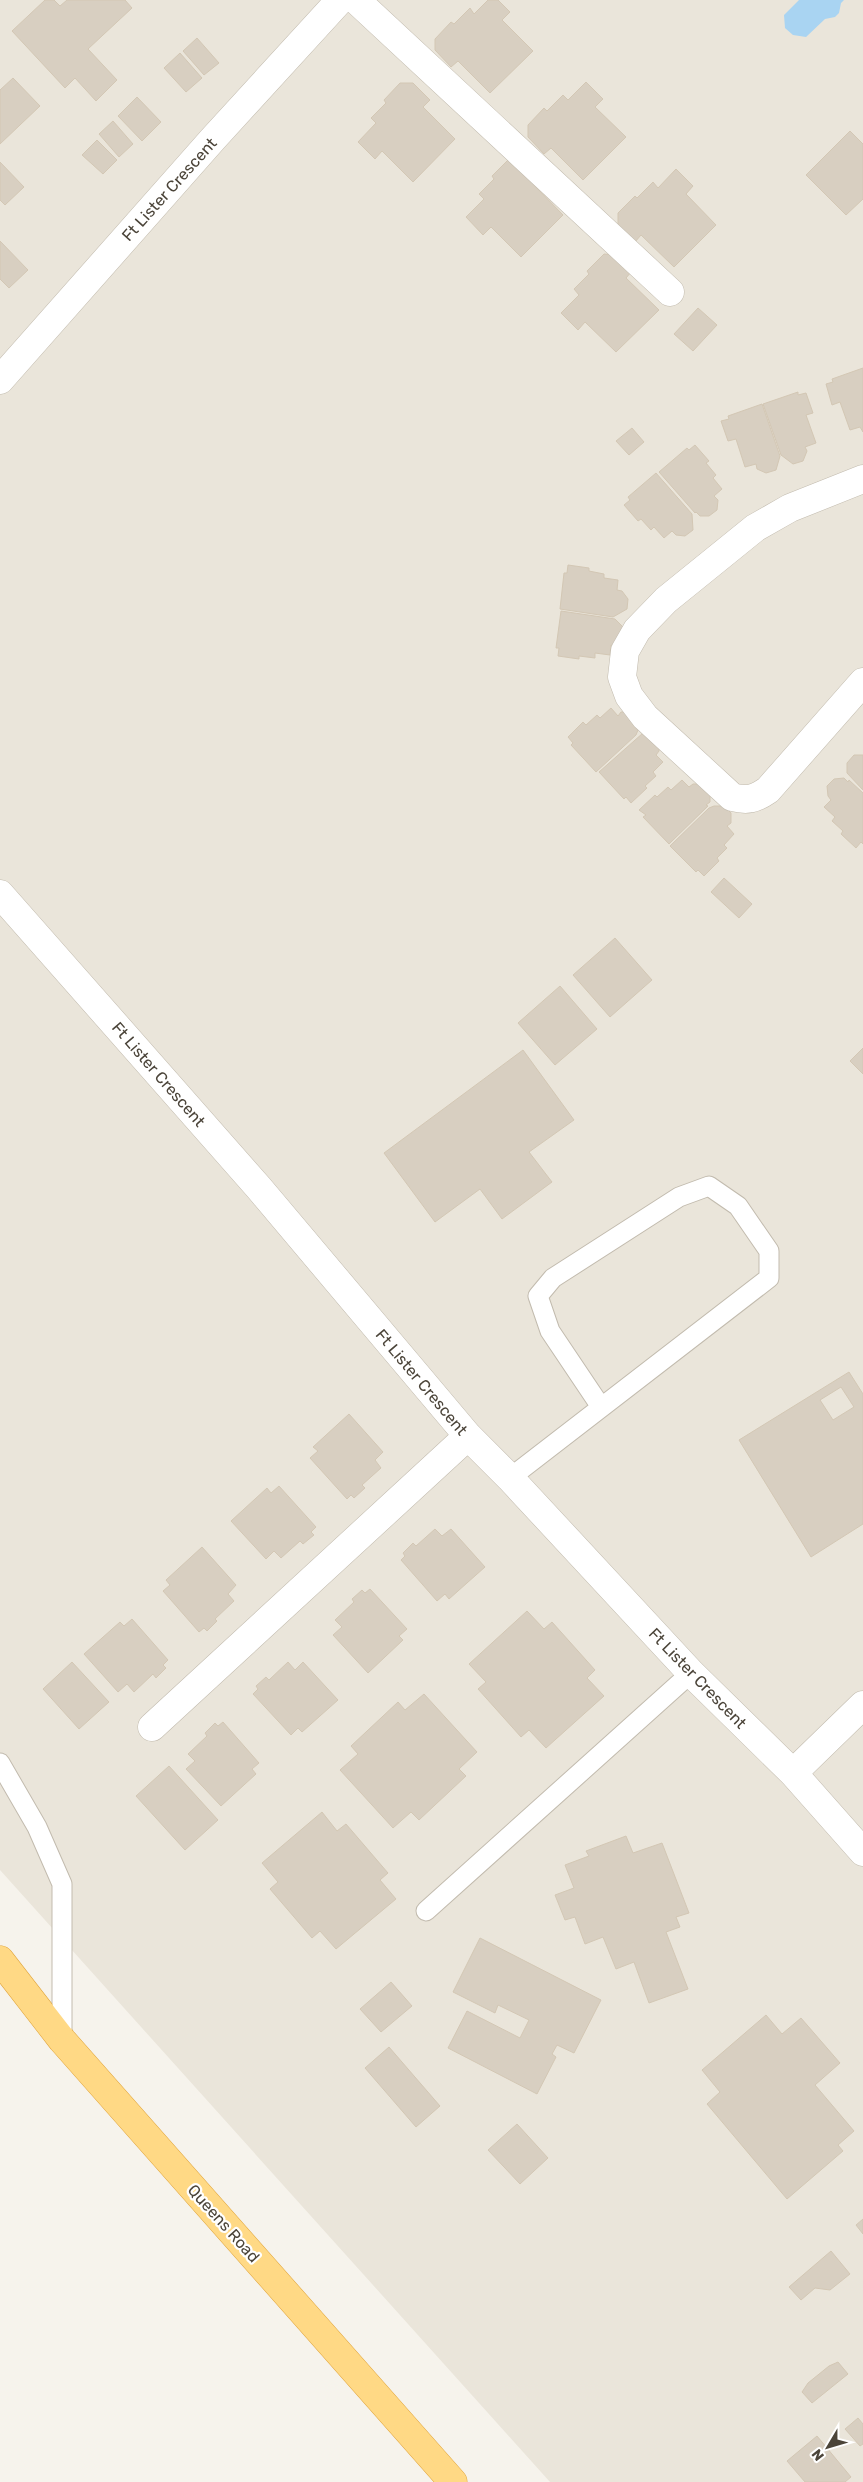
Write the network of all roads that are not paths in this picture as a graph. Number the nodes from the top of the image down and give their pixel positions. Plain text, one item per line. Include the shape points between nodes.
1 (340, 0) edge
2 (356, 0) edge
3 (670, 292) dead end
4 (0, 380) edge
5 (863, 479) edge
6 (863, 682) edge
7 (0, 894) edge
8 (601, 1407) junction
9 (468, 1436) junction
10 (510, 1478) junction
11 (691, 1673) junction
12 (863, 1704) edge
13 (152, 1727) dead end
14 (0, 1763) edge
15 (793, 1773) junction
16 (863, 1852) edge
17 (426, 1911) dead end
18 (1, 1963) edge
19 (62, 2040) junction
20 (453, 2482) edge

1 - 4 street, Ft Lister Crescent
2 - 3 street
5 - 6 street via 790,508 755,528 666,600 638,630 625,651 622,677 629,696 645,717 732,797 744,800 768,790
7 - 9 street, Ft Lister Crescent via 259,1188
8 - 8 lane via 769,1278 769,1251 738,1206 708,1186 679,1197 553,1278 538,1296 550,1331
8 - 10 lane
9 - 10 street, Ft Lister Crescent
9 - 13 street
10 - 11 street, Ft Lister Crescent
11 - 15 street, Ft Lister Crescent
11 - 17 lane
12 - 15 street
14 - 19 lane via 37,1827 62,1884
15 - 16 street, Ft Lister Crescent
18 - 19 highway, Queens Road
19 - 20 highway, Queens Road

